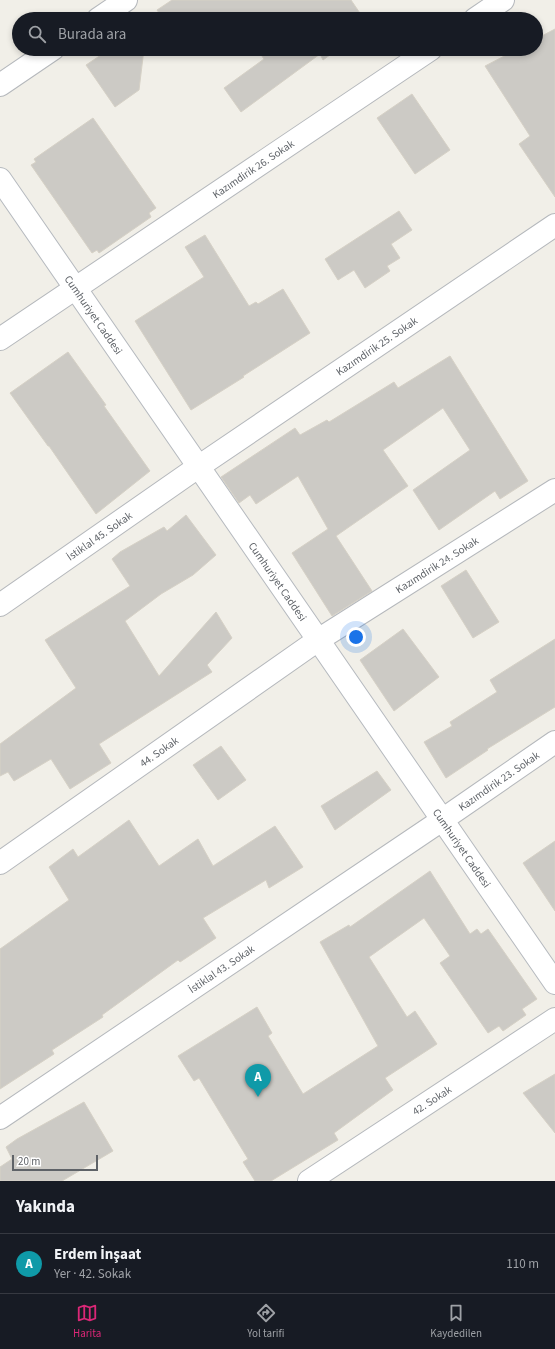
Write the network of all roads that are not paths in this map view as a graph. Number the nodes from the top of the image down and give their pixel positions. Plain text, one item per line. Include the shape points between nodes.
1 (126, 0) edge
2 (503, 0) edge
3 (108, 12) edge
4 (485, 12) edge
5 (43, 56) edge
6 (420, 56) edge
7 (0, 85) edge
8 (0, 179) edge
9 (555, 225) edge
10 (75, 288) junction
11 (0, 339) edge
12 (198, 466) junction
13 (555, 490) edge
14 (0, 605) edge
15 (318, 640) junction
16 (555, 742) edge
17 (442, 820) junction
18 (0, 863) edge
19 (555, 983) edge
20 (555, 1019) edge
21 (0, 1118) edge
22 (309, 1181) edge

1 - 3 street
2 - 4 street
5 - 7 street
6 - 10 street, Kazımdirik 26. Sokak
8 - 10 street, Cumhuriyet Caddesi
9 - 12 street, Kazımdirik 25. Sokak
10 - 11 street, Kazımdirik 26. Sokak
10 - 12 street, Cumhuriyet Caddesi
12 - 14 street, İstiklal 45. Sokak
12 - 15 street, Cumhuriyet Caddesi
13 - 15 street, Kazımdirik 24. Sokak
15 - 17 street, Cumhuriyet Caddesi
15 - 18 street, 44. Sokak
16 - 17 street, Kazımdirik 23. Sokak
17 - 19 street, Cumhuriyet Caddesi
17 - 21 street, İstiklal 43. Sokak
20 - 22 street, 42. Sokak

